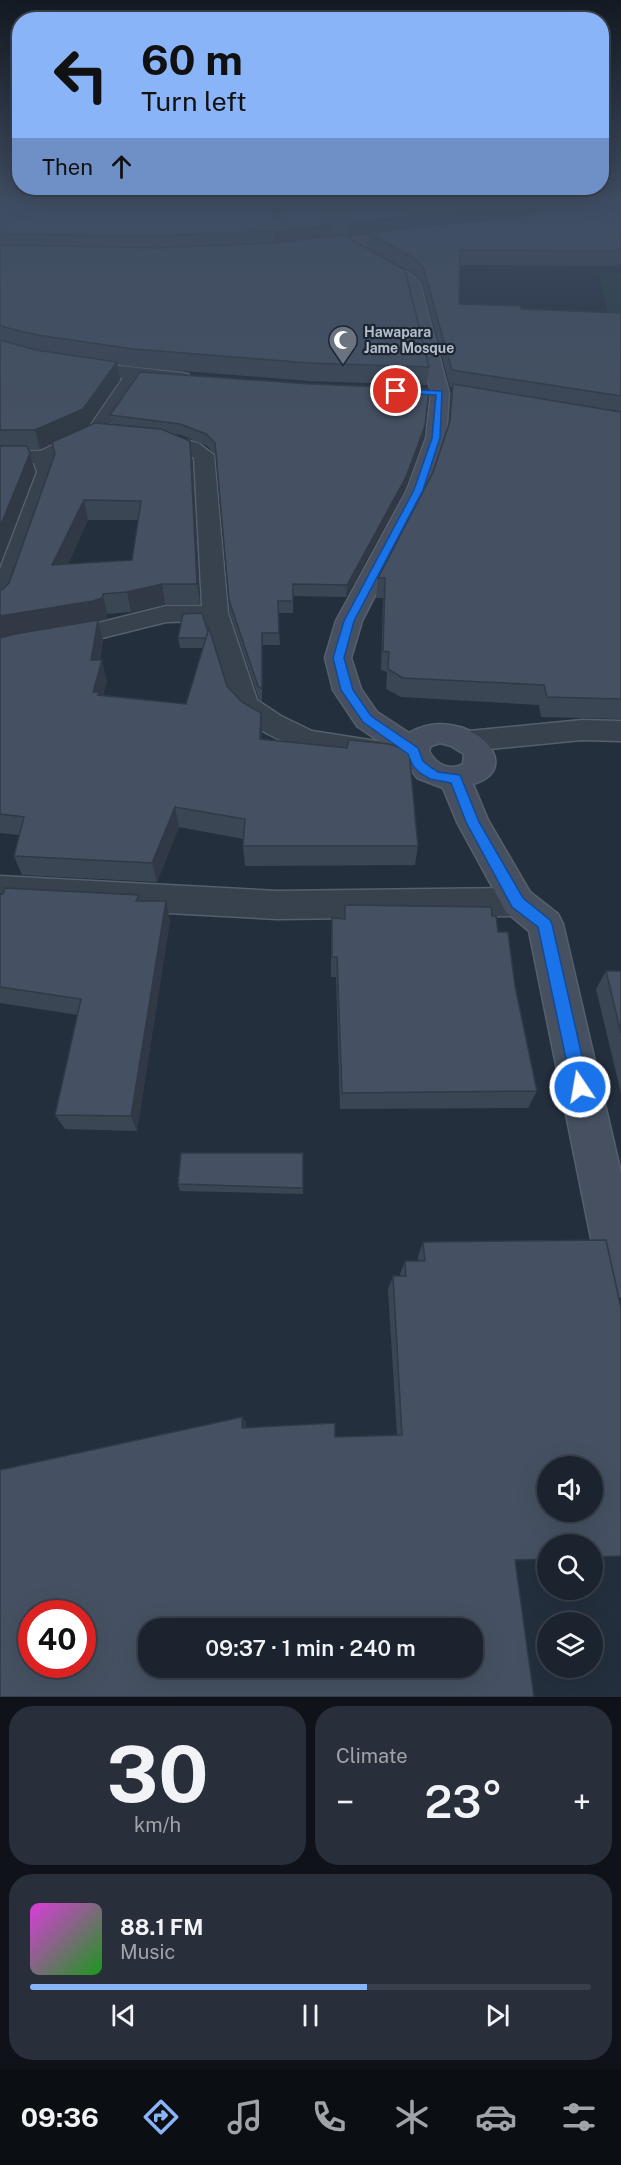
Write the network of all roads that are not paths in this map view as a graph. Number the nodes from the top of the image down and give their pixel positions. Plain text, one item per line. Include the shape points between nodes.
1 (408, 279) edge
2 (0, 350) edge
3 (135, 374) junction
4 (204, 380) edge
5 (416, 392) edge
6 (440, 393) junction
7 (462, 396) edge
8 (113, 435) junction
9 (43, 457) junction
10 (0, 458) edge
11 (0, 602) edge
12 (214, 613) junction
13 (5, 641) edge
14 (621, 731) edge
15 (469, 741) junction
16 (414, 751) junction
17 (455, 778) junction
18 (0, 890) edge
19 (518, 902) junction
20 (621, 1273) edge

1 - 6 street via 413,284
2 - 3 street
3 - 4 street
3 - 8 street
5 - 6 street
6 - 7 street
6 - 16 street via 436,438 418,490 349,621 339,658 347,690 367,719
8 - 9 street
8 - 12 street via 190,447 204,455
9 - 10 street
9 - 11 street via 47,472
12 - 13 street via 166,614 98,631
12 - 16 street via 246,705 271,723 306,740 387,752
14 - 15 street via 582,730
15 - 16 street via 452,734 429,735 420,739
15 - 17 street via 476,750 478,767
16 - 17 street via 417,763 435,776
17 - 19 street via 473,822
18 - 19 street via 277,905
19 - 20 street via 544,924

